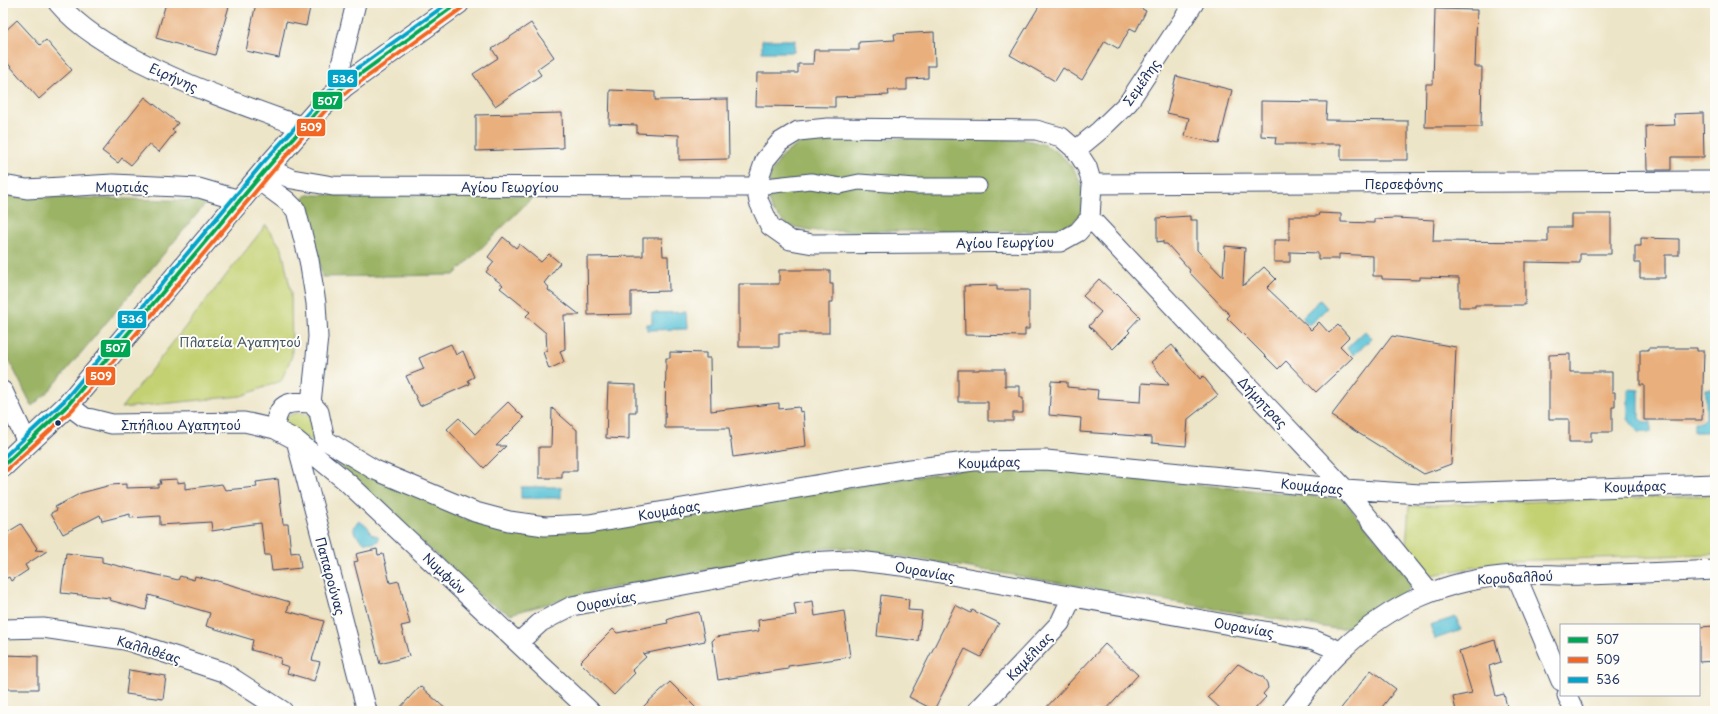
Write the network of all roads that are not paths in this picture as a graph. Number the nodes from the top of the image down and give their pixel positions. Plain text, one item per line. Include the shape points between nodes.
1 (58, 3) edge
2 (356, 3) edge
3 (458, 3) edge
4 (1194, 3) edge
5 (345, 85) junction
6 (303, 127) junction
7 (1076, 150) junction
8 (262, 174) junction
9 (1715, 181) edge
10 (1092, 184) junction
11 (3, 185) edge
12 (979, 186) dead end
13 (756, 187) junction
14 (240, 200) junction
15 (1090, 218) junction
16 (3, 391) edge
17 (311, 403) junction
18 (68, 405) junction
19 (276, 429) junction
20 (296, 440) junction
21 (28, 444) junction
22 (3, 466) edge
23 (1715, 484) edge
24 (1345, 489) junction
25 (1715, 570) edge
26 (1516, 574) junction
27 (1429, 592) junction
28 (1072, 597) junction
29 (3, 629) edge
30 (518, 643) junction
31 (1340, 651) junction
32 (1560, 679) edge
33 (1567, 696) edge
34 (283, 711) edge
35 (366, 711) edge
36 (590, 711) edge
37 (978, 711) edge
38 (1290, 711) edge
39 (1574, 711) edge

1 - 6 street, Ειρήνης via 94,35 155,69 232,102
2 - 5 street via 341,65
3 - 5 main road
4 - 7 street, Σεμέλης via 1128,103
5 - 6 main road
6 - 8 main road
7 - 10 street via 1087,167
7 - 13 street via 1060,137 1036,130 828,128 798,131 780,142 765,160
8 - 13 street, Αγίου Γεωργίου via 333,186
8 - 14 main road
8 - 17 street via 296,210 309,260 318,337
9 - 10 street, Περσεφόνης
10 - 15 street
11 - 14 street, Μυρτιάς via 27,189 113,184 199,188
12 - 13 street via 916,186 859,182 840,186 811,181
13 - 15 street, Αγίου Γεωργίου via 759,202 770,226 790,240 813,244 1060,242 1078,232
14 - 18 main road
15 - 24 street, Δήμητρας
16 - 21 street
17 - 19 street via 294,401 286,404 278,412
17 - 24 street, Κουμάρας via 319,412 325,440 375,470 476,512 509,521 545,526 589,524 903,470 974,461 1046,460
18 - 19 street, Σπήλιου Αγαπητού via 84,417 112,424 244,422
18 - 21 main road
19 - 20 street, Σπήλιου Αγαπητού
20 - 30 street, Νυμφών via 347,482
20 - 35 street, Παπαρούνας
21 - 22 main road
23 - 24 street, Κουμάρας via 1442,494
24 - 27 street, Δήμητρας
25 - 26 street, Κορυδαλλού via 1580,576
26 - 27 street, Κορυδαλλού via 1467,580
26 - 32 street
27 - 31 street, Κορυδαλλού via 1368,628
28 - 30 street, Ουρανίας via 901,566 850,560 805,562 572,606 542,622
28 - 31 street, Ουρανίας via 1314,640
28 - 37 street, Καμέλιας via 1060,623
29 - 34 street, Καλλιθέας via 43,628 125,640 223,672
30 - 36 street, Νυμφών
31 - 38 street, Κορυδαλλού
33 - 39 street

